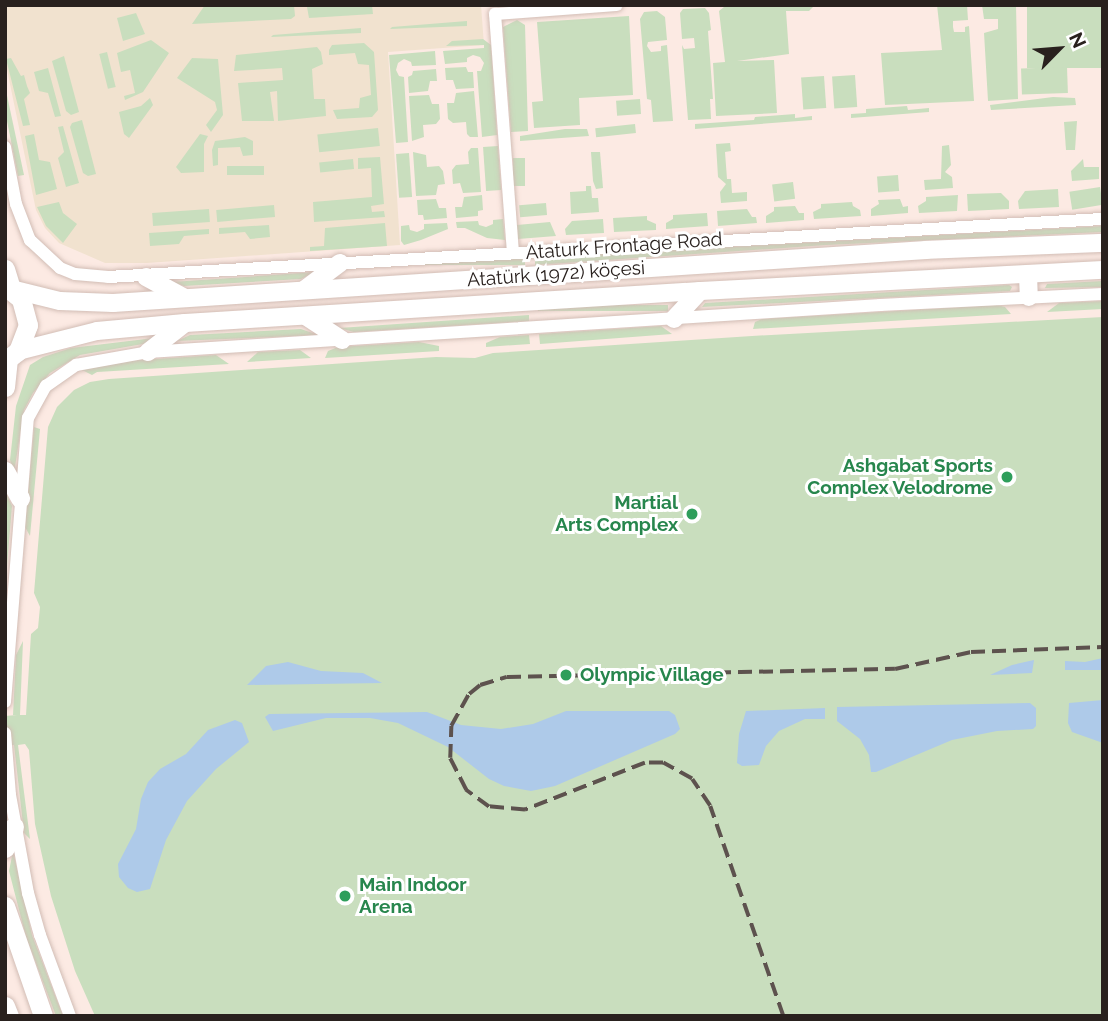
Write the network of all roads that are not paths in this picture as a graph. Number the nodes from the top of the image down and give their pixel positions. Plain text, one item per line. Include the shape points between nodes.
1 (617, 5) edge
2 (5, 147) edge
3 (1103, 219) edge
4 (1103, 243) edge
5 (513, 253) junction
6 (340, 263) junction
7 (5, 269) edge
8 (1103, 270) edge
9 (1028, 274) junction
10 (146, 277) junction
11 (8, 287) edge
12 (303, 290) junction
13 (700, 290) junction
14 (1103, 294) edge
15 (183, 297) junction
16 (1029, 298) junction
17 (307, 317) junction
18 (674, 318) junction
19 (185, 323) junction
20 (342, 340) junction
21 (148, 352) junction
22 (10, 357) edge
23 (5, 387) edge
24 (5, 471) edge
25 (20, 498) junction
26 (5, 702) edge
27 (5, 733) edge
28 (14, 827) junction
29 (5, 848) edge
30 (5, 906) edge
31 (5, 1006) edge
32 (9, 1016) edge
33 (43, 1016) edge
34 (71, 1016) edge

1 - 5 street via 495,13
2 - 10 street, Ataturk Frontage Road via 20,220 44,257 75,274
3 - 5 street, Ataturk Frontage Road
4 - 12 main road, Atatürk (1972) köçesi
5 - 6 street, Ataturk Frontage Road
6 - 10 street, Ataturk Frontage Road
6 - 12 main road
7 - 11 main road
8 - 9 main road, Atatürk (1972) köçesi
9 - 13 main road, Atatürk (1972) köçesi
9 - 16 main road
10 - 15 main road
11 - 15 main road, Atatürk (1972) köçesi via 81,303
11 - 22 main road via 27,312 28,325
12 - 15 main road, Atatürk (1972) köçesi
13 - 17 main road, Atatürk (1972) köçesi
13 - 18 main road
14 - 16 street
16 - 18 street
17 - 19 main road, Atatürk (1972) köçesi
17 - 20 main road
18 - 20 street
19 - 21 main road
19 - 22 main road, Atatürk (1972) köçesi via 90,332
20 - 21 street
21 - 25 street via 87,361 46,386 28,418
22 - 23 main road
24 - 25 main road
25 - 26 street
27 - 28 street
28 - 29 main road
28 - 34 street via 40,935
30 - 33 main road
31 - 32 main road

